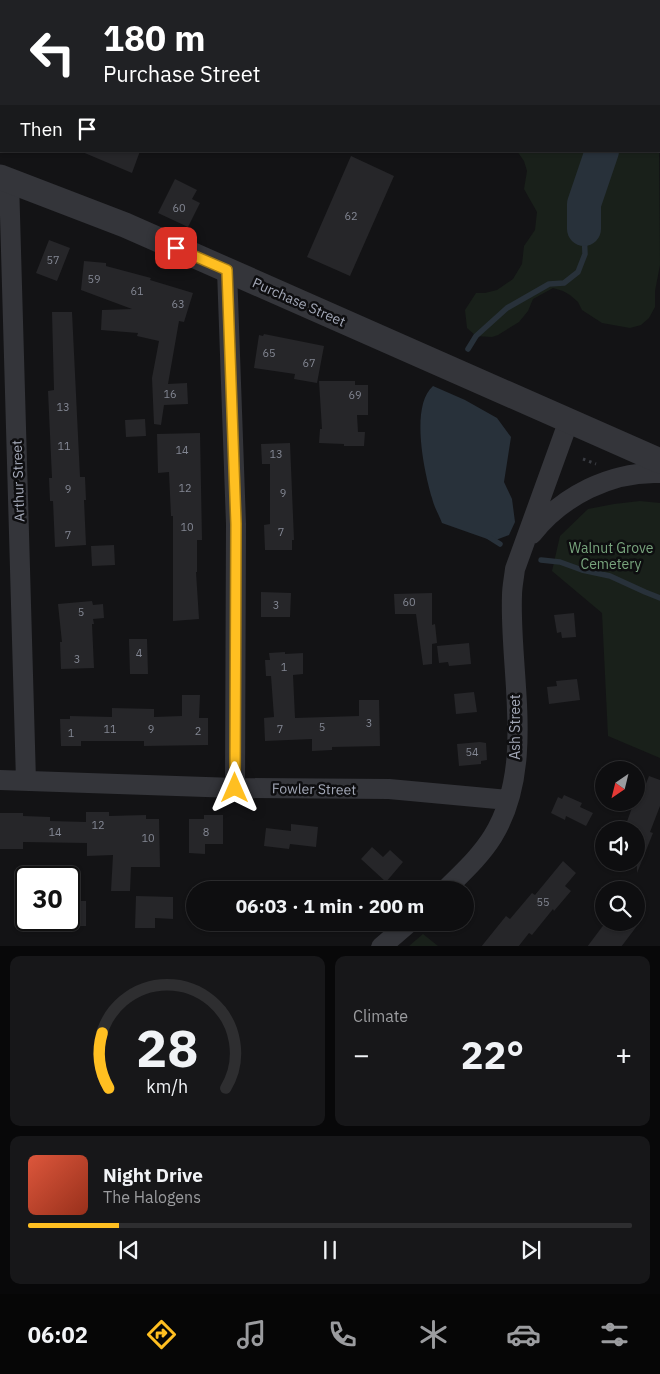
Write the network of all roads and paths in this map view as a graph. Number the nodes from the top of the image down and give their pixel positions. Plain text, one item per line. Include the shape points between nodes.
1 (5, 179) edge
2 (227, 270) junction
3 (569, 420) junction
4 (660, 461) edge
5 (660, 473) edge
6 (525, 543) junction
7 (0, 780) edge
8 (26, 781) junction
9 (235, 788) junction
10 (508, 800) junction
11 (454, 881) edge
12 (399, 931) edge
13 (381, 946) edge

1 - 2 street, Purchase Street via 125,225
1 - 8 street, Arthur Street
2 - 3 street, Purchase Street
2 - 9 street via 236,524
3 - 4 street
3 - 6 street, Ash Street
5 - 6 street, Ash Street via 623,476 564,501 542,521
6 - 10 street, Ash Street via 512,595 517,737
7 - 8 street, Fowler Street
8 - 9 street, Fowler Street
9 - 10 street, Fowler Street via 389,789
10 - 11 street, Ash Street via 501,821 484,850
12 - 13 street

